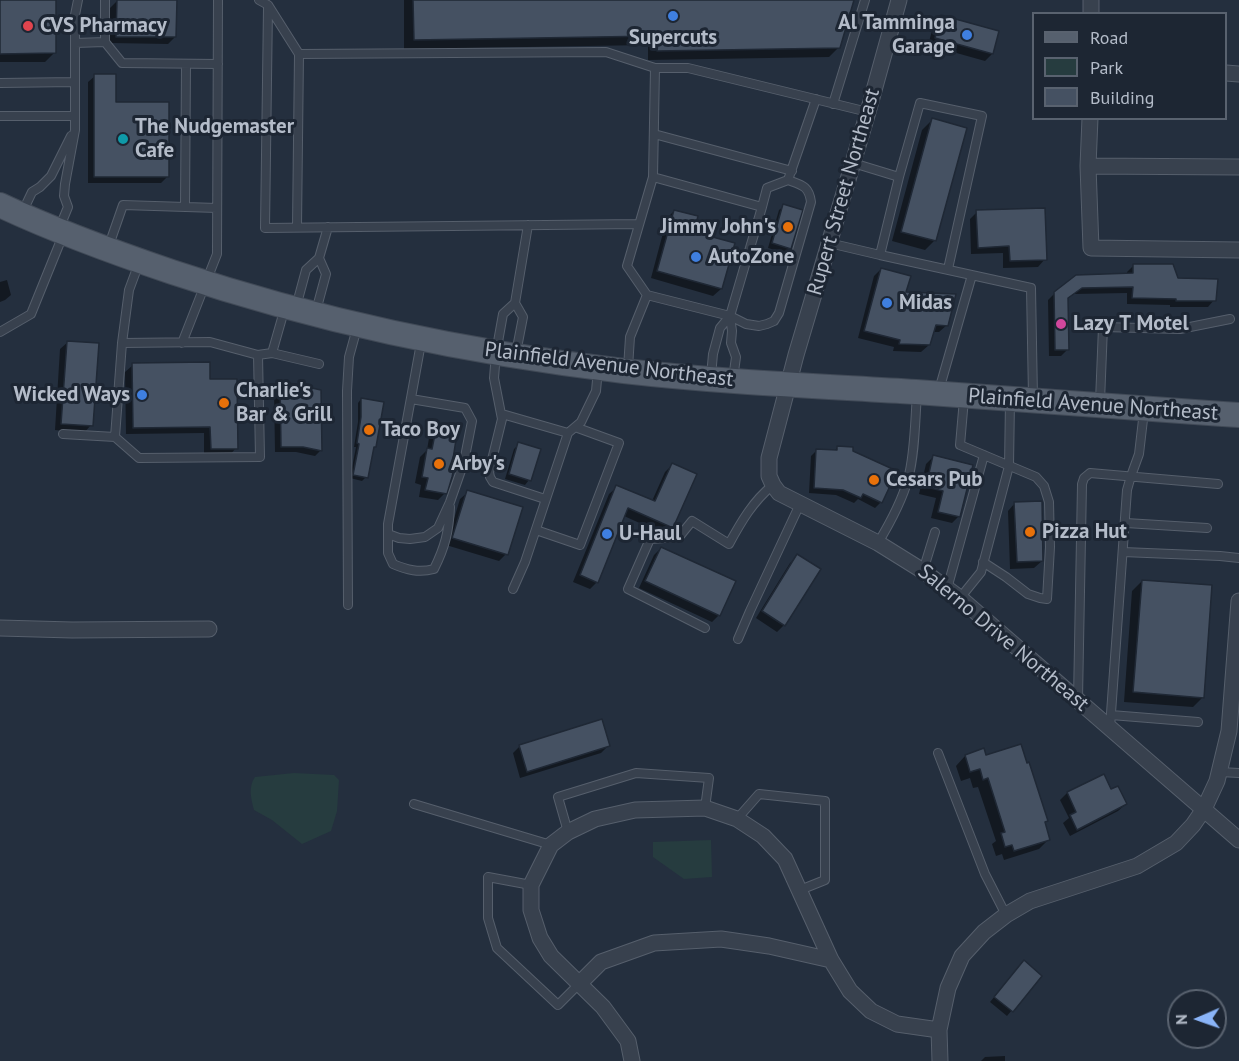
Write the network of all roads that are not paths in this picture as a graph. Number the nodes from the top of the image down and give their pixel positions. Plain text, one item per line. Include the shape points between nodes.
1 (78, 0) edge
2 (105, 0) edge
3 (218, 0) edge
4 (865, 0) edge
5 (899, 0) edge
6 (264, 2) edge
7 (75, 42) junction
8 (105, 42) junction
9 (299, 54) junction
10 (186, 64) junction
11 (218, 64) junction
12 (655, 68) junction
13 (75, 82) junction
14 (0, 83) edge
15 (816, 99) junction
16 (833, 104) junction
17 (868, 112) junction
18 (0, 116) edge
19 (75, 116) junction
20 (1090, 120) edge
21 (75, 130) junction
22 (654, 134) junction
23 (853, 163) junction
24 (1088, 166) junction
25 (1239, 167) edge
26 (792, 171) junction
27 (653, 177) junction
28 (899, 177) junction
29 (788, 180) junction
30 (185, 207) junction
31 (762, 207) junction
32 (217, 208) junction
33 (11, 210) edge
34 (639, 224) junction
35 (528, 225) junction
36 (297, 227) junction
37 (328, 227) junction
38 (61, 232) junction
39 (829, 243) junction
40 (108, 249) junction
41 (1239, 250) edge
42 (880, 255) junction
43 (319, 258) junction
44 (140, 261) junction
45 (948, 269) junction
46 (972, 275) junction
47 (205, 283) junction
48 (647, 295) junction
49 (515, 303) junction
50 (298, 310) junction
51 (730, 316) junction
52 (1230, 319) dead end
53 (357, 325) junction
54 (0, 332) edge
55 (422, 338) junction
56 (123, 343) junction
57 (182, 343) junction
58 (272, 352) junction
59 (506, 355) junction
60 (258, 356) junction
61 (319, 364) dead end
62 (598, 368) junction
63 (628, 371) junction
64 (722, 380) junction
65 (788, 384) junction
66 (927, 393) junction
67 (964, 396) junction
68 (411, 399) junction
69 (1021, 401) junction
70 (1100, 406) junction
71 (1144, 409) junction
72 (502, 414) junction
73 (1239, 415) edge
74 (571, 430) junction
75 (63, 434) dead end
76 (115, 437) junction
77 (984, 455) junction
78 (1009, 466) junction
79 (1131, 476) junction
80 (1218, 484) dead end
81 (773, 485) junction
82 (545, 499) junction
83 (450, 502) junction
84 (800, 504) junction
85 (1125, 523) junction
86 (1208, 528) dead end
87 (536, 530) junction
88 (935, 532) dead end
89 (388, 534) junction
90 (878, 543) junction
91 (1123, 552) junction
92 (1239, 558) edge
93 (983, 562) junction
94 (923, 571) junction
95 (947, 588) junction
96 (513, 589) dead end
97 (960, 598) junction
98 (1239, 601) edge
99 (348, 605) dead end
100 (0, 628) edge
101 (705, 628) dead end
102 (209, 629) dead end
103 (1238, 633) edge
104 (738, 639) dead end
105 (1078, 701) junction
106 (1110, 721) junction
107 (1198, 722) dead end
108 (1234, 731) edge
109 (938, 753) dead end
110 (1220, 772) junction
111 (1239, 773) edge
112 (414, 804) dead end
113 (705, 808) junction
114 (1204, 809) junction
115 (736, 819) junction
116 (568, 832) junction
117 (1239, 840) edge
118 (551, 845) junction
119 (531, 885) junction
120 (800, 890) junction
121 (1006, 915) junction
122 (831, 960) junction
123 (580, 983) junction
124 (939, 1030) junction
125 (632, 1061) edge
126 (940, 1061) edge

1 - 7 lane
2 - 8 lane
3 - 11 lane
4 - 16 lane
5 - 17 street, Rupert Street Northeast
6 - 9 lane
6 - 36 lane via 265,228
7 - 8 lane
7 - 13 lane
8 - 10 lane via 122,63
9 - 12 lane via 606,52
9 - 36 lane
10 - 11 lane
10 - 30 lane
11 - 32 lane
12 - 15 lane via 688,68
12 - 22 lane
13 - 14 lane
13 - 19 lane
15 - 16 lane
15 - 26 lane
16 - 17 lane
17 - 23 street, Rupert Street Northeast
18 - 19 lane
19 - 21 lane
20 - 24 street
21 - 33 lane via 51,176
21 - 38 lane via 65,184 68,207
22 - 26 lane
22 - 27 lane
23 - 28 lane
23 - 39 street, Rupert Street Northeast
24 - 25 street
24 - 41 street via 1091,248
26 - 29 lane
27 - 31 lane
27 - 34 lane
28 - 42 lane
28 - 45 lane via 920,103 982,116
29 - 31 lane via 767,188
29 - 51 lane via 806,188 811,202 779,313 774,321 759,326
30 - 32 lane
30 - 40 lane via 123,205
31 - 51 lane
32 - 47 lane via 217,254
33 - 38 main road, Plainfield Avenue Northeast
34 - 35 lane
34 - 48 lane via 627,266
35 - 37 lane
35 - 49 lane
36 - 37 lane
37 - 43 lane
38 - 40 main road, Plainfield Avenue Northeast
38 - 54 lane via 31,314
39 - 42 lane
39 - 65 street, Rupert Street Northeast
40 - 44 main road, Plainfield Avenue Northeast
42 - 45 lane
43 - 50 lane via 306,270
43 - 50 lane via 326,274
44 - 47 main road, Plainfield Avenue Northeast
44 - 56 lane via 129,290
45 - 46 lane
46 - 66 lane
46 - 69 lane via 1031,288
47 - 50 main road, Plainfield Avenue Northeast
47 - 57 lane
48 - 51 lane
48 - 63 lane via 630,337
49 - 59 lane via 504,314
49 - 59 lane via 523,317
50 - 53 main road, Plainfield Avenue Northeast
50 - 58 lane
51 - 64 lane via 736,357
51 - 64 lane via 720,328 713,354
52 - 70 lane via 1180,329 1103,327
53 - 55 main road, Plainfield Avenue Northeast
53 - 99 lane via 349,357 347,391
55 - 59 main road, Plainfield Avenue Northeast
55 - 68 lane
56 - 57 lane
56 - 76 lane
57 - 60 lane via 210,342
58 - 60 lane
58 - 61 lane
59 - 62 main road, Plainfield Avenue Northeast
59 - 72 lane via 495,378
60 - 76 lane via 260,457 139,458
62 - 63 main road, Plainfield Avenue Northeast
62 - 74 lane via 596,391 581,422
63 - 64 main road, Plainfield Avenue Northeast
64 - 65 main road, Plainfield Avenue Northeast
65 - 66 main road, Plainfield Avenue Northeast
65 - 81 street via 769,458 768,476
66 - 67 main road, Plainfield Avenue Northeast
66 - 90 lane via 908,479
67 - 69 main road, Plainfield Avenue Northeast
67 - 77 lane via 960,445
68 - 83 lane via 465,408 472,421 464,462
68 - 89 lane
69 - 70 main road, Plainfield Avenue Northeast
69 - 78 lane
70 - 71 main road, Plainfield Avenue Northeast
71 - 73 main road, Plainfield Avenue Northeast
71 - 79 lane via 1139,454
72 - 74 lane
72 - 82 lane via 490,477 494,482
74 - 82 lane
74 - 87 lane via 619,443 580,545
75 - 76 lane
77 - 78 lane
77 - 95 lane
78 - 93 lane
78 - 93 lane via 1036,477 1044,486 1050,547 1047,598 1028,594
79 - 80 lane
79 - 85 lane
79 - 105 lane via 1090,473 1082,484
81 - 84 street, Salerno Drive Northeast via 779,493
81 - 101 lane via 761,495 729,544 692,521 679,537 650,539 628,589
82 - 87 lane
83 - 89 lane via 438,528 425,537 410,539
83 - 89 lane via 449,527 434,569 406,570 393,564 388,553
84 - 90 street, Salerno Drive Northeast
84 - 104 lane
85 - 86 lane
85 - 91 lane
87 - 96 lane
88 - 94 lane
90 - 94 street, Salerno Drive Northeast
91 - 92 lane
91 - 106 lane
93 - 97 lane via 981,572
94 - 95 street, Salerno Drive Northeast
95 - 97 street, Salerno Drive Northeast
97 - 105 street, Salerno Drive Northeast
98 - 103 street
100 - 102 street
103 - 108 street
105 - 106 street, Salerno Drive Northeast
106 - 107 lane
106 - 114 street, Salerno Drive Northeast
108 - 110 street
109 - 121 lane via 985,874
110 - 111 lane
110 - 114 street
112 - 118 lane
113 - 115 street
113 - 116 street via 635,810 595,819
113 - 116 lane via 708,778 636,772 558,797
114 - 117 street, Salerno Drive Northeast
114 - 121 street via 1176,843 1137,866 1030,901
115 - 120 street via 764,836 785,859
115 - 120 lane via 759,794 825,801 825,880
116 - 118 street
118 - 119 street
119 - 123 street via 531,910 540,938 551,956
119 - 123 lane via 488,877 488,918 497,948 558,1005
120 - 122 street
121 - 124 street via 962,956 948,988
122 - 123 street via 721,939 654,944 601,962
122 - 124 street via 850,991 871,1011 897,1024
123 - 125 street via 628,1041
124 - 126 street

